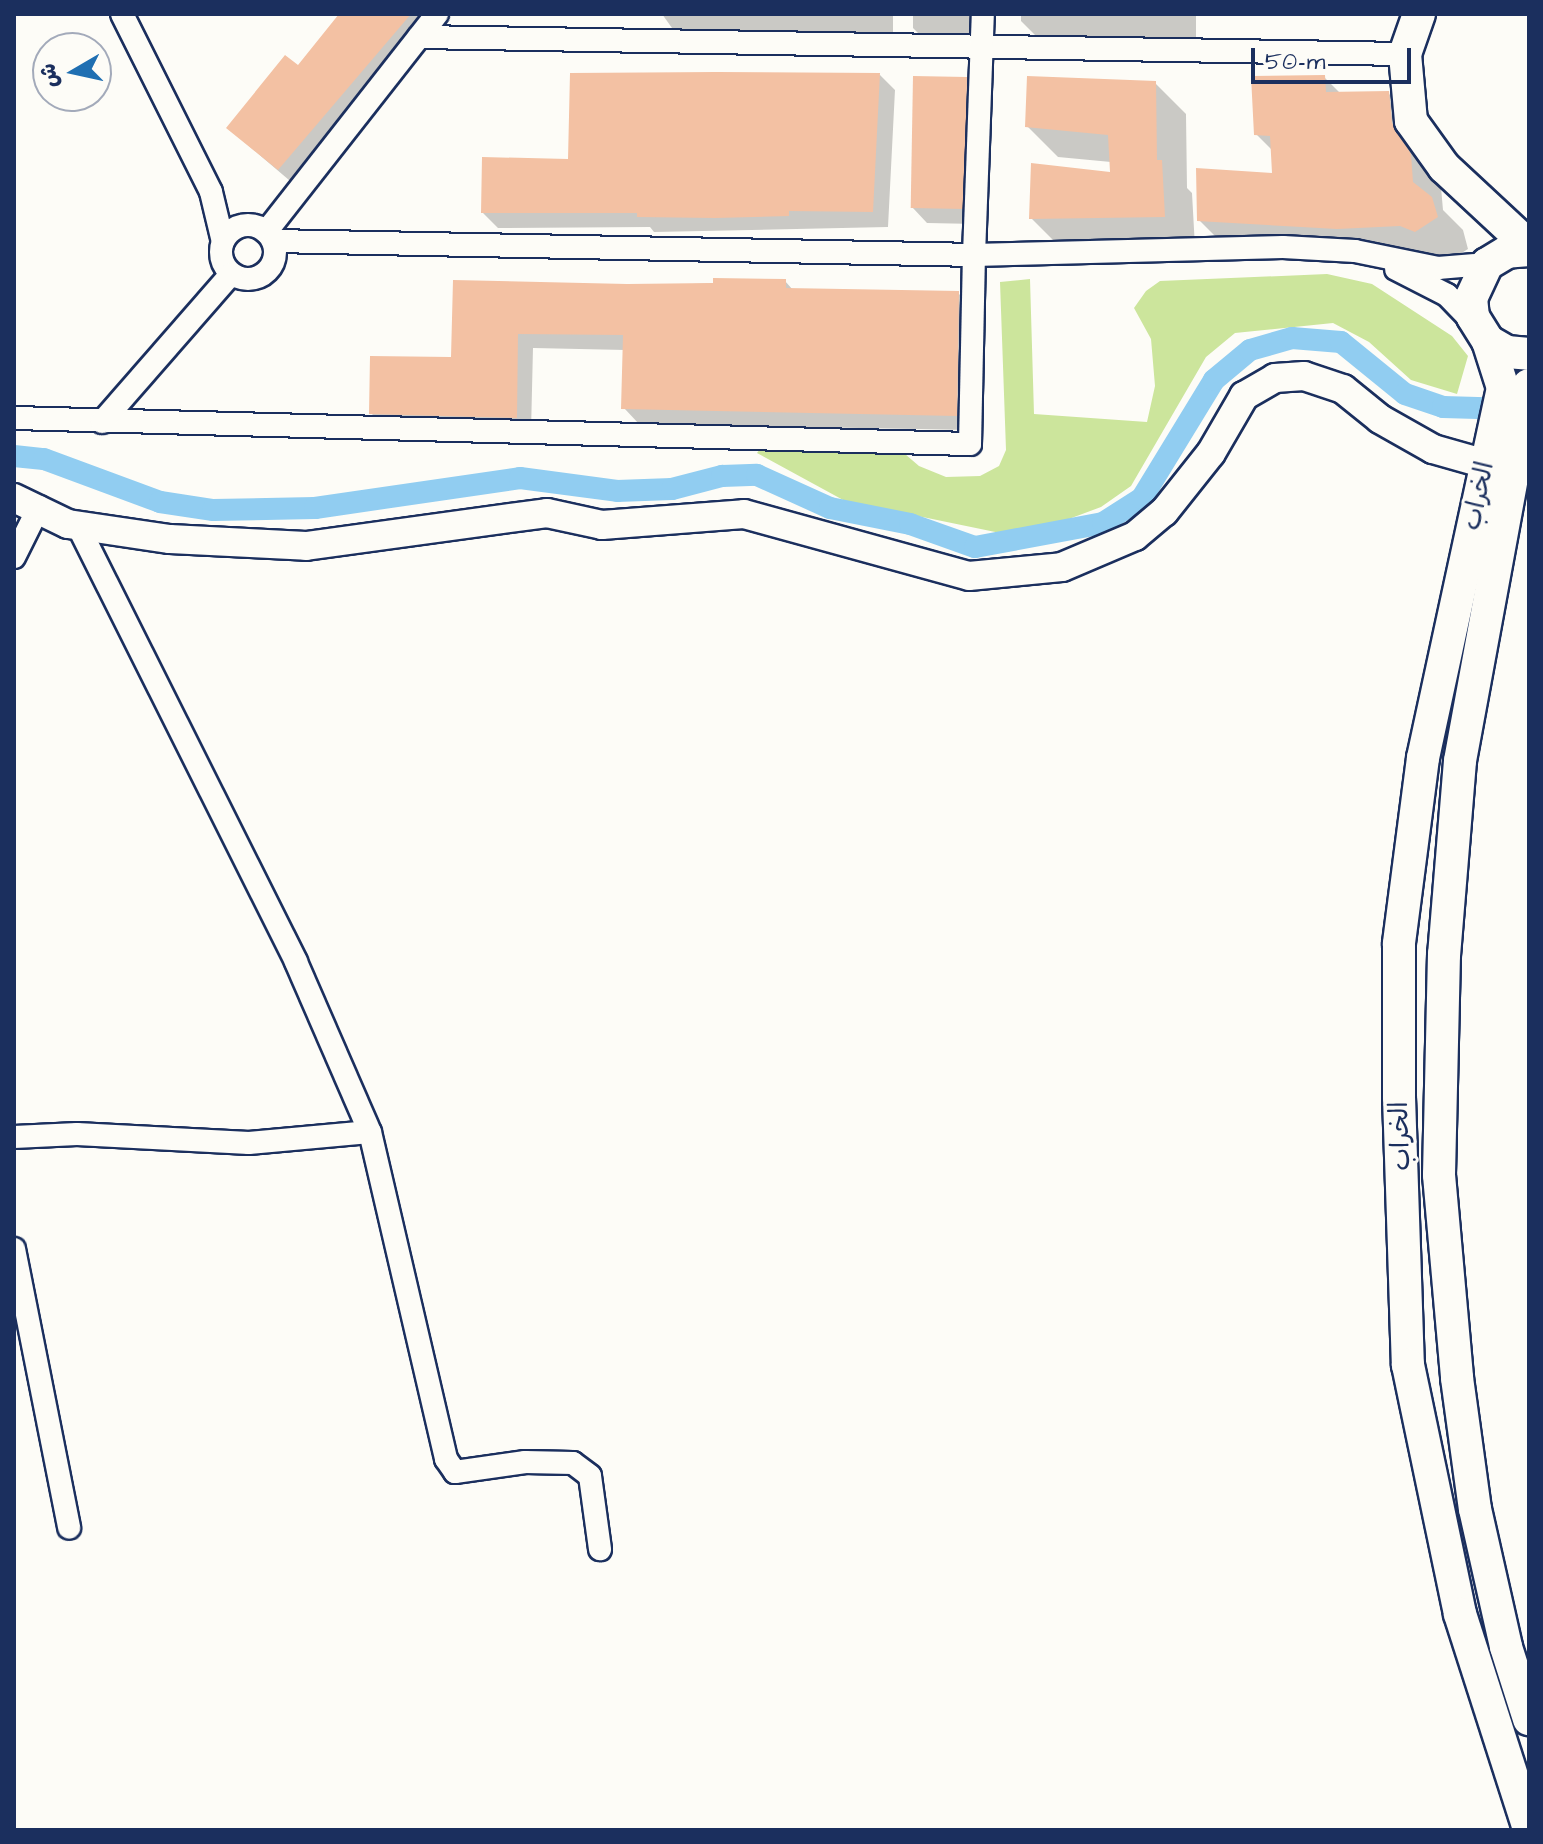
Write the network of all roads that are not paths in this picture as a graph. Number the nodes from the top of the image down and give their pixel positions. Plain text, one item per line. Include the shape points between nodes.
1 (122, 14) edge
2 (437, 14) edge
3 (983, 14) edge
4 (1419, 14) edge
5 (419, 37) junction
6 (983, 47) junction
7 (1405, 54) junction
8 (211, 192) junction
9 (1483, 205) junction
10 (264, 233) junction
11 (223, 242) junction
12 (321, 243) junction
13 (1529, 248) edge
14 (1355, 251) junction
15 (974, 255) junction
16 (1491, 261) junction
17 (272, 266) junction
18 (231, 274) junction
19 (1483, 334) junction
20 (1529, 354) edge
21 (1520, 388) edge
22 (14, 418) edge
23 (102, 422) junction
24 (1498, 448) junction
25 (26, 503) edge
26 (78, 526) junction
27 (14, 557) edge
28 (370, 1132) junction
29 (14, 1137) edge
30 (14, 1249) edge
31 (69, 1528) dead end
32 (600, 1549) dead end
33 (1529, 1719) edge
34 (1529, 1829) edge

1 - 8 street
2 - 5 street
3 - 6 street
4 - 7 main road
5 - 6 street
5 - 10 street
6 - 7 street
6 - 15 street
7 - 9 main road via 1411,121 1444,167
8 - 10 street
8 - 11 street
9 - 13 main road
9 - 16 main road via 1499,239
10 - 11 street via 235,228
10 - 12 street
10 - 17 street
11 - 18 street via 221,259
12 - 15 street
12 - 17 street
13 - 16 main road
14 - 15 street via 1283,247
14 - 16 street via 1438,268
14 - 19 street via 1447,295
15 - 23 street via 970,444
16 - 19 main road via 1471,298
17 - 18 street via 249,280
18 - 23 street
19 - 20 main road via 1507,352
19 - 21 main road
21 - 24 main road
22 - 23 street
24 - 26 street via 1433,449 1380,419 1343,389 1304,376 1275,378 1244,396 1202,465 1164,512 1135,536 1062,567 1023,575 969,576 744,514 602,525 547,513 306,546 170,539
24 - 33 main road via 1460,761 1444,954 1439,1175 1475,1509 1506,1647
24 - 34 main road, الخراب via 1423,758 1399,944 1399,1097 1408,1365 1460,1614
25 - 26 street
25 - 27 street
26 - 28 street via 296,962
28 - 29 street via 249,1143 77,1134
28 - 32 street via 446,1459 455,1472 525,1462 573,1463 590,1476
30 - 31 street

